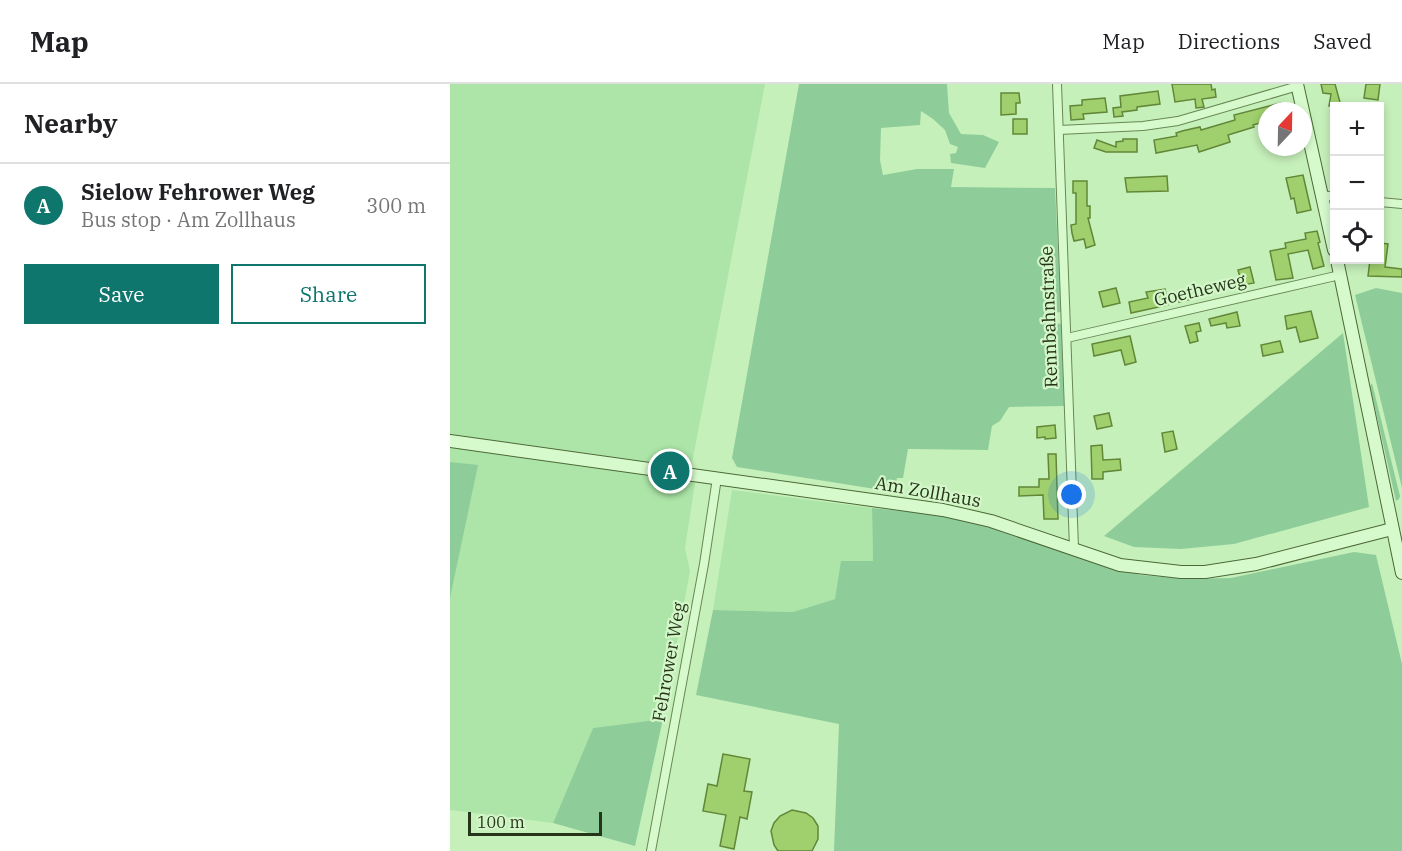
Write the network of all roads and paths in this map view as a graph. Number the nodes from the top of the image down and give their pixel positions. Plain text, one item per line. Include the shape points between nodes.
1 (1057, 84) edge
2 (1297, 85) edge
3 (1059, 130) junction
4 (1329, 196) edge
5 (1384, 202) edge
6 (1402, 204) edge
7 (1337, 264) edge
8 (1340, 275) junction
9 (1067, 338) junction
10 (450, 441) edge
11 (717, 478) junction
12 (1392, 529) junction
13 (1074, 548) junction
14 (1402, 573) edge
15 (651, 851) edge

1 - 3 street, Rennbahnstraße
2 - 3 street via 1178,121
2 - 4 street
3 - 9 street, Rennbahnstraße
5 - 6 street
7 - 8 street
8 - 9 street, Goetheweg
8 - 12 street
9 - 13 street, Rennbahnstraße
10 - 11 street, Am Zollhaus
11 - 13 street, Am Zollhaus via 943,510
11 - 15 street, Fehrower Weg
12 - 13 street, Am Zollhaus via 1256,564 1205,572 1120,565
12 - 14 street

